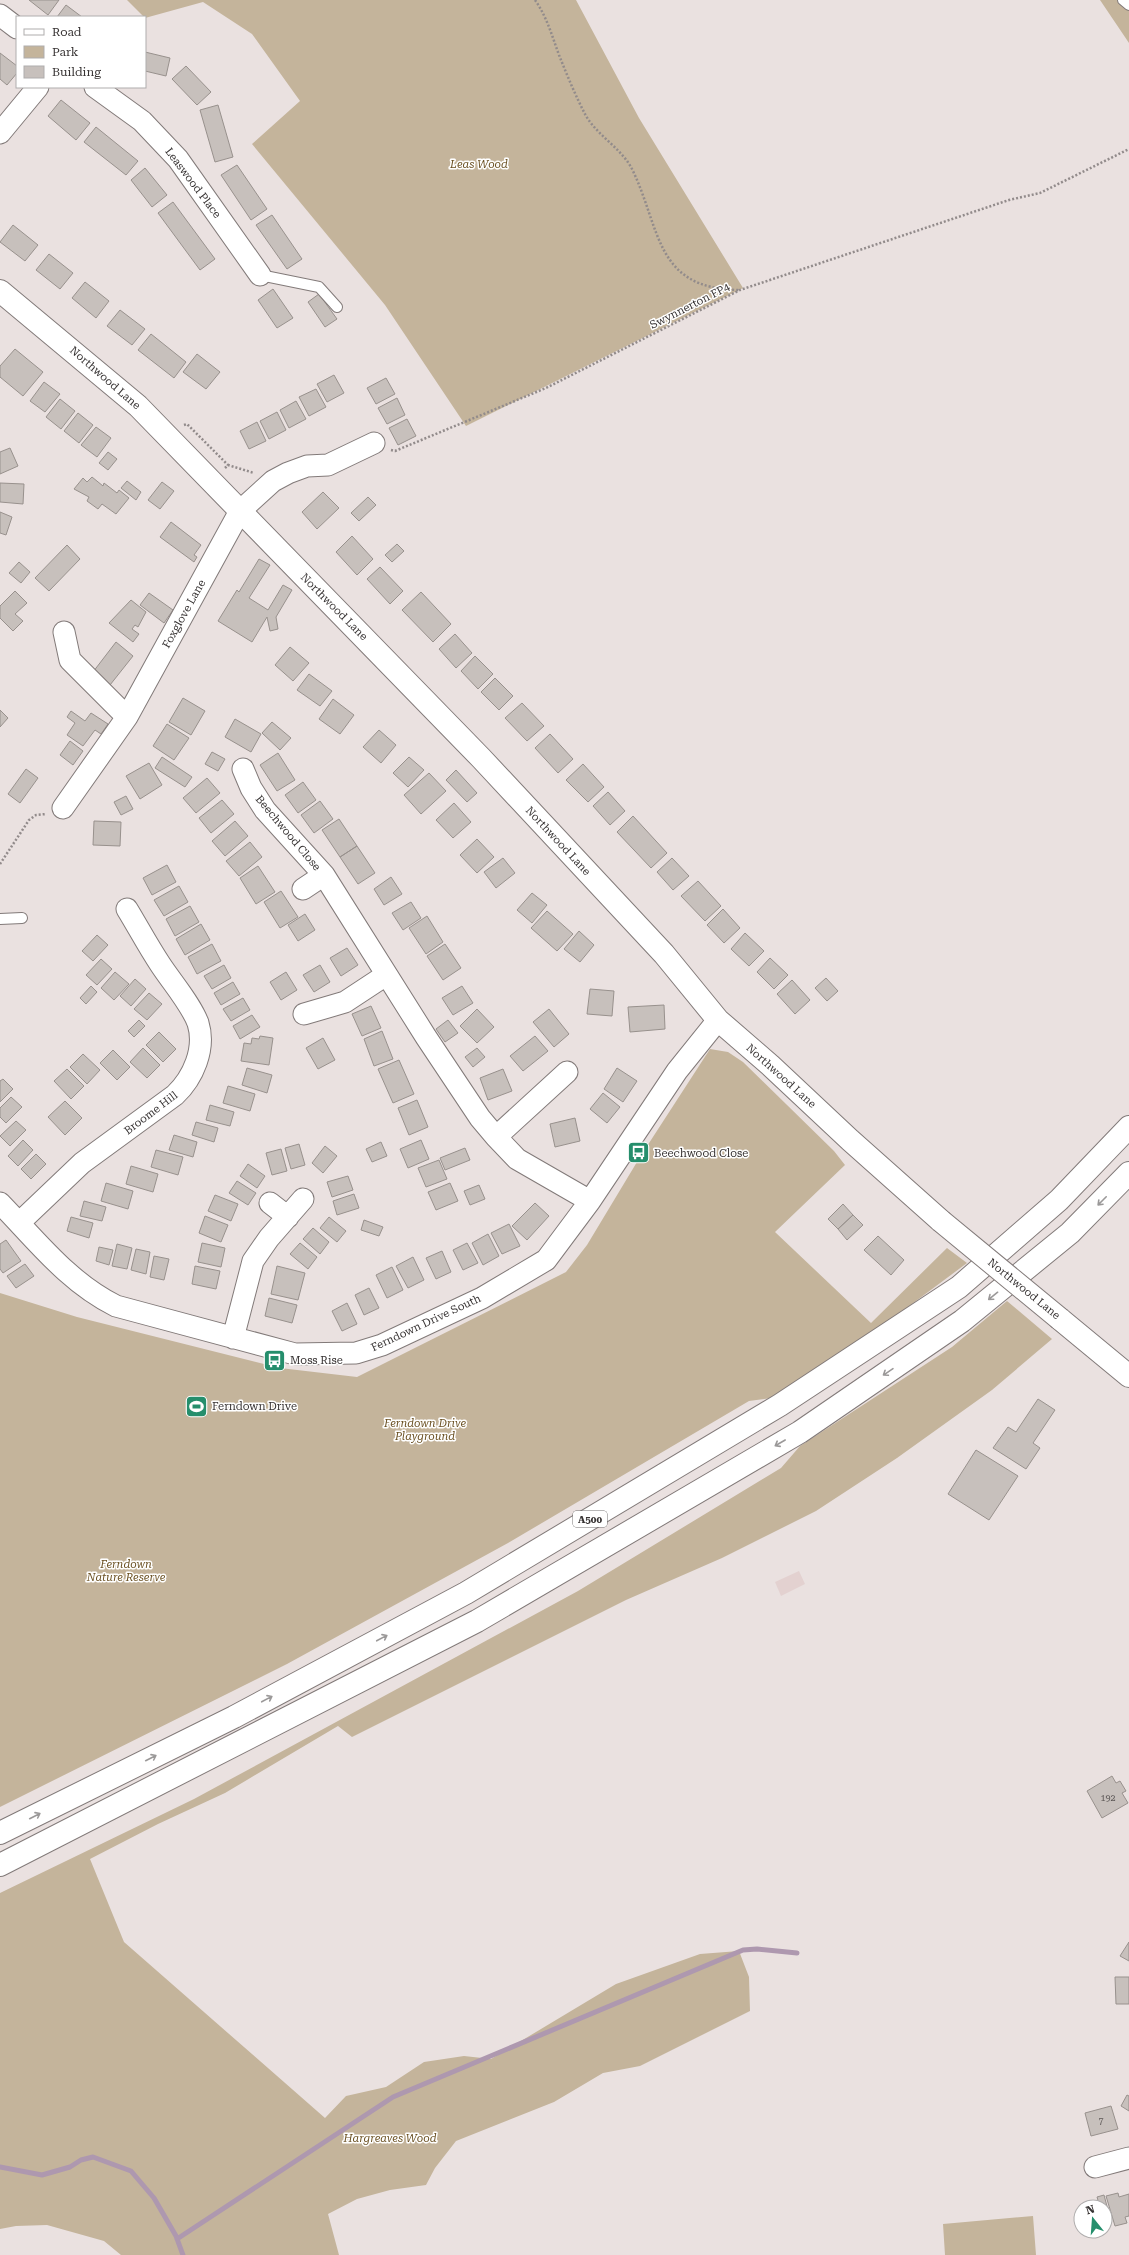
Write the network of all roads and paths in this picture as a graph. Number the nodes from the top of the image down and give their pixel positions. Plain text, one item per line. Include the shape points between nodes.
1 (535, 0) edge
2 (1123, 0) edge
3 (1129, 5) edge
4 (0, 15) edge
5 (16, 27) edge
6 (37, 88) edge
7 (96, 88) edge
8 (0, 133) edge
9 (1129, 149) edge
10 (260, 275) joint
11 (740, 290) junction
12 (0, 291) edge
13 (337, 308) dead end
14 (360, 442) joint
15 (212, 481) junction
16 (268, 485) junction
17 (240, 511) junction
18 (64, 632) dead end
19 (127, 717) junction
20 (243, 769) dead end
21 (63, 808) joint
22 (0, 864) edge
23 (324, 876) junction
24 (303, 889) dead end
25 (127, 909) dead end
26 (22, 918) dead end
27 (0, 919) edge
28 (386, 975) junction
29 (304, 1014) dead end
30 (718, 1020) junction
31 (567, 1072) dead end
32 (1129, 1127) edge
33 (496, 1137) junction
34 (1129, 1173) edge
35 (303, 1199) dead end
36 (590, 1201) junction
37 (0, 1203) edge
38 (270, 1203) dead end
39 (288, 1216) junction
40 (19, 1223) junction
41 (233, 1338) junction
42 (1129, 1376) edge
43 (0, 1833) edge
44 (0, 1865) edge
45 (1129, 2158) edge
46 (1095, 2167) dead end

1 - 11 path via 544,13 587,117 631,167 658,239 674,268 696,283 717,290
2 - 3 lane
4 - 5 street
6 - 8 street
7 - 10 street, Leaswood Place via 142,121 178,159
9 - 11 path, Swynnerton FP4 via 1040,193 1010,200
10 - 13 lane via 319,287
11 - 14 path, Swynnerton FP4 via 546,388 395,451
12 - 15 main road, Northwood Lane via 138,406
14 - 16 street, Foxglove Lane via 328,465 298,468
15 - 16 path via 228,466 261,475
15 - 17 main road, Northwood Lane
16 - 17 street, Foxglove Lane
17 - 19 street, Foxglove Lane
17 - 30 main road, Northwood Lane via 486,764 664,954
18 - 19 street via 70,660
19 - 21 street, Foxglove Lane
20 - 23 street, Beechwood Close via 265,810
21 - 22 path via 36,815 29,820
23 - 24 street, Beechwood Close
23 - 28 street, Beechwood Close
25 - 40 street, Broome Hill via 155,958 198,1023 199,1048 195,1066 187,1085 82,1163
26 - 27 lane
28 - 29 street via 344,1002
28 - 33 street, Beechwood Close via 480,1118
30 - 36 street, Ferndown Drive South via 677,1071
30 - 42 main road, Northwood Lane, bridge via 941,1221
31 - 33 street
43 -> 32 main road, A500 via 234,1716 466,1593 780,1405 959,1286 1059,1200
33 - 36 street, Beechwood Close via 517,1159
34 -> 44 main road, A500 via 1070,1233 962,1321 800,1432 477,1621
35 - 39 street
36 - 41 street, Ferndown Drive South via 546,1260 482,1298 382,1345 356,1353 295,1354
37 - 40 street, Ferndown Drive South
38 - 39 street
39 - 41 street via 253,1261
40 - 41 street, Ferndown Drive South via 73,1279 93,1295 116,1306
45 - 46 street

